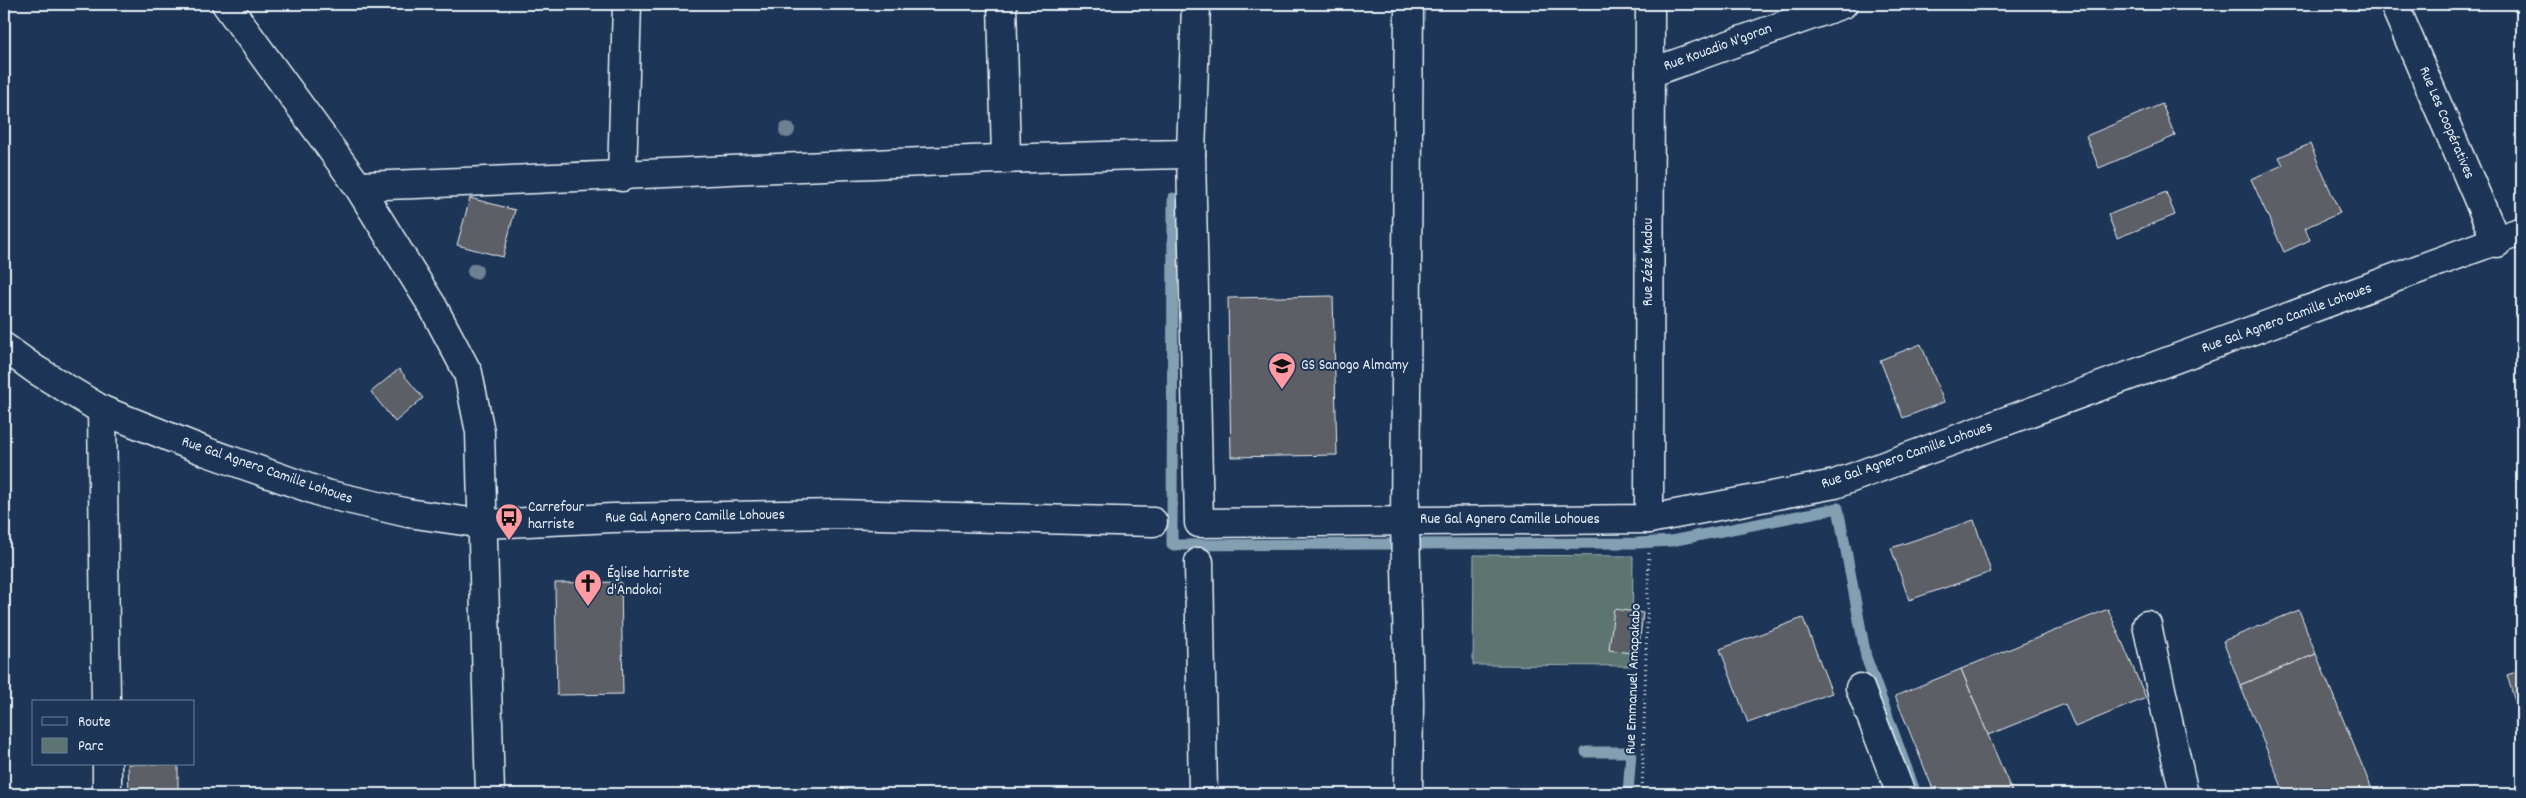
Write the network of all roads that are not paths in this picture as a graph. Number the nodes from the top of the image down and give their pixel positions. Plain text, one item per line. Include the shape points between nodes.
1 (226, 4) edge
2 (627, 4) edge
3 (1002, 4) edge
4 (1196, 4) edge
5 (1409, 4) edge
6 (1650, 4) edge
7 (1842, 4) edge
8 (2394, 4) edge
9 (1650, 73) junction
10 (1191, 154) junction
11 (1006, 157) junction
12 (622, 177) junction
13 (358, 186) junction
14 (2514, 240) edge
15 (4, 346) edge
16 (102, 410) junction
17 (1649, 519) junction
18 (1406, 521) junction
19 (1153, 522) dead end
20 (484, 524) junction
21 (1200, 562) dead end
22 (2147, 625) dead end
23 (1860, 688) dead end
24 (106, 700) edge
25 (107, 766) edge
26 (107, 794) edge
27 (490, 794) edge
28 (1203, 794) edge
29 (1408, 794) edge
30 (1901, 794) edge
31 (2184, 794) edge

1 - 13 street
2 - 12 street
3 - 11 street
4 - 10 street
5 - 18 street
6 - 9 street, Rue Zézé Madou
7 - 9 street, Rue Kouadio N’goran
8 - 14 street, Rue Les Coopératives
9 - 17 street, Rue Zézé Madou
10 - 11 street
10 - 18 street, Rue Gal Agnero Camille Lohoues via 1199,523
11 - 12 street
12 - 13 street
13 - 20 street via 433,307 468,373 480,432
14 - 17 street, Rue Gal Agnero Camille Lohoues via 1835,484
15 - 16 street, Rue Gal Agnero Camille Lohoues via 36,370
16 - 20 street, Rue Gal Agnero Camille Lohoues via 326,494 408,514
16 - 24 street
17 - 18 street, Rue Gal Agnero Camille Lohoues
18 - 29 street
19 - 20 street, Rue Gal Agnero Camille Lohoues via 838,514
20 - 27 street
21 - 28 street
22 - 31 street
23 - 30 street
25 - 26 street

